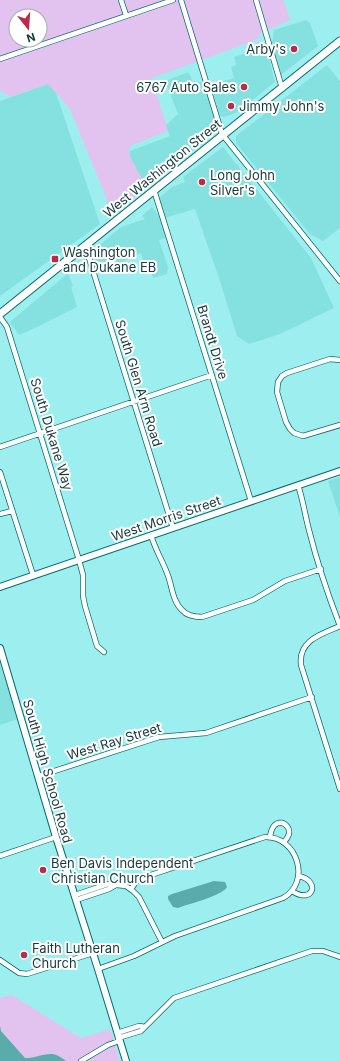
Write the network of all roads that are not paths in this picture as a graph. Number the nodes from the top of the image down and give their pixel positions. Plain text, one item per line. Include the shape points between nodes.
1 (121, 0) edge
2 (173, 0) edge
3 (181, 0) edge
4 (256, 0) edge
5 (126, 15) junction
6 (340, 41) edge
7 (0, 59) edge
8 (282, 88) junction
9 (222, 134) junction
10 (154, 190) junction
11 (85, 245) junction
12 (340, 281) edge
13 (0, 316) edge
14 (339, 360) edge
15 (212, 375) junction
16 (134, 401) junction
17 (340, 425) edge
18 (40, 433) junction
19 (0, 447) edge
20 (340, 471) edge
21 (0, 472) edge
22 (298, 485) junction
23 (251, 501) junction
24 (12, 511) junction
25 (0, 514) edge
26 (173, 528) junction
27 (151, 536) junction
28 (79, 560) junction
29 (321, 569) junction
30 (33, 575) junction
31 (0, 587) edge
32 (340, 626) edge
33 (0, 648) edge
34 (104, 652) dead end
35 (312, 697) junction
36 (39, 776) junction
37 (340, 789) edge
38 (56, 837) junction
39 (270, 837) junction
40 (284, 842) junction
41 (0, 856) edge
42 (299, 876) junction
43 (131, 889) junction
44 (292, 891) junction
45 (75, 898) junction
46 (162, 942) junction
47 (93, 953) junction
48 (340, 957) edge
49 (0, 960) edge
50 (98, 969) junction
51 (118, 1037) junction
52 (81, 1061) edge
53 (126, 1061) edge

1 - 5 street
2 - 5 street
3 - 9 street
4 - 8 street
5 - 7 street
6 - 8 main road, West Washington Street
8 - 9 main road, West Washington Street
9 - 10 main road, West Washington Street
9 - 12 street
10 - 11 main road, West Washington Street
10 - 15 street, Brandt Drive
11 - 13 main road, West Washington Street
11 - 16 street, South Glen Arm Road
13 - 18 street, South Dukane Way via 7,327
14 - 17 street via 330,359 287,373 278,382 277,394 286,422 296,434 306,435
15 - 16 street
15 - 23 street, Brandt Drive
16 - 18 street
16 - 26 street, South Glen Arm Road
18 - 19 street
18 - 28 street, South Dukane Way
20 - 22 street, West Morris Street
21 - 24 street
22 - 23 street, West Morris Street
22 - 29 street
23 - 26 street, West Morris Street
24 - 25 street
24 - 30 street
26 - 27 street, West Morris Street
27 - 28 street, West Morris Street
27 - 29 street via 177,604 191,616 202,617 254,600 285,580
28 - 30 street, West Morris Street
28 - 34 street, South Dukane Way via 83,575 85,606 97,646
29 - 32 street
30 - 31 street, West Morris Street
32 - 35 street via 314,638 302,651 301,664
33 - 36 street, South High School Road
35 - 36 street, West Ray Street via 206,733 159,737
35 - 37 street
36 - 38 street, South High School Road
38 - 41 street
38 - 45 street, South High School Road
39 - 40 street
39 - 40 street via 273,826 282,823 289,830
39 - 43 street via 145,877 136,882
40 - 42 street via 292,850
42 - 44 street
42 - 44 street via 310,881 311,891 304,896 298,896
43 - 45 street via 108,884
43 - 46 street via 140,898
44 - 46 street via 280,900
45 - 47 street, South High School Road
46 - 50 street via 134,956
47 - 49 street via 26,974 19,973
47 - 50 street, South High School Road
48 - 51 street via 323,951 312,951 174,998 145,1027 139,1026
50 - 51 street, South High School Road
51 - 52 street
51 - 53 street, South High School Road

